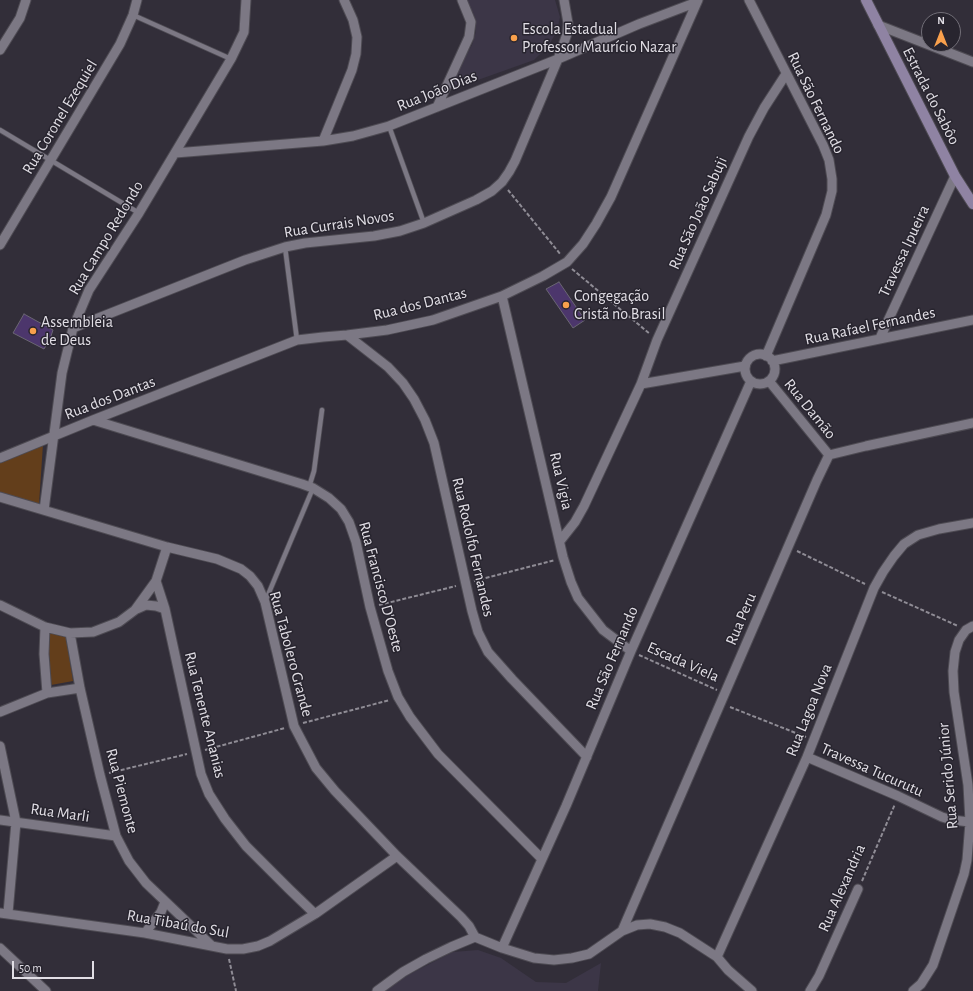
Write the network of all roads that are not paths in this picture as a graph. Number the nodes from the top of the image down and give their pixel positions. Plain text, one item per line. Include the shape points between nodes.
1 (26, 0) edge
2 (137, 0) edge
3 (246, 0) edge
4 (344, 0) edge
5 (462, 0) edge
6 (564, 0) edge
7 (749, 0) edge
8 (866, 0) edge
9 (697, 1) edge
10 (133, 15) junction
11 (878, 25) junction
12 (0, 50) edge
13 (558, 58) junction
14 (231, 59) junction
15 (973, 62) edge
16 (786, 74) junction
17 (437, 107) junction
18 (389, 126) junction
19 (0, 130) edge
20 (323, 141) junction
21 (175, 153) junction
22 (52, 160) junction
23 (955, 176) junction
24 (973, 204) edge
25 (139, 212) junction
26 (424, 223) junction
27 (0, 245) edge
28 (285, 247) junction
29 (502, 296) junction
30 (973, 320) edge
31 (73, 328) junction
32 (347, 336) junction
33 (880, 338) junction
34 (297, 340) junction
35 (769, 358) junction
36 (746, 366) junction
37 (751, 381) junction
38 (769, 381) junction
39 (641, 384) junction
40 (322, 410) dead end
41 (93, 420) junction
42 (973, 423) edge
43 (53, 437) junction
44 (829, 455) junction
45 (0, 458) edge
46 (311, 488) junction
47 (0, 497) edge
48 (44, 510) junction
49 (973, 522) edge
50 (560, 541) junction
51 (167, 547) junction
52 (156, 581) junction
53 (265, 602) junction
54 (0, 605) edge
55 (165, 609) junction
56 (136, 610) junction
57 (973, 626) edge
58 (45, 627) junction
59 (70, 633) junction
60 (631, 651) junction
61 (80, 688) junction
62 (47, 693) junction
63 (0, 712) edge
64 (0, 746) edge
65 (587, 757) junction
66 (807, 757) junction
67 (970, 785) edge
68 (0, 820) edge
69 (16, 822) junction
70 (970, 822) junction
71 (116, 836) junction
72 (397, 856) junction
73 (542, 859) junction
74 (968, 874) edge
75 (858, 889) road end
76 (165, 902) junction
77 (4, 913) edge
78 (315, 914) junction
79 (622, 931) junction
80 (145, 933) junction
81 (475, 937) junction
82 (213, 947) junction
83 (0, 948) edge
84 (502, 948) junction
85 (717, 957) junction
86 (46, 991) edge
87 (377, 991) edge
88 (752, 991) edge
89 (810, 991) edge
90 (913, 991) edge

1 - 12 street via 20,18
2 - 10 street, Rua Coronel Ezequiel
3 - 14 street, Rua Campo Redondo via 244,32
4 - 20 street via 357,37 356,54
5 - 17 street via 471,22 469,38
6 - 13 street, Rua Currais Novos via 567,34
7 - 16 street, Rua São Fernando
8 - 11 street, Estrada do Sabôo
9 - 13 street, Rua João Dias
9 - 29 street, Rua dos Dantas via 611,198 583,244 567,262
10 - 14 lane
10 - 22 street, Rua Coronel Ezequiel via 120,44
11 - 15 street
11 - 23 street, Estrada do Sabôo
13 - 17 street, Rua João Dias
13 - 26 street, Rua Currais Novos via 516,161 502,182 476,200
14 - 21 street, Rua Campo Redondo
16 - 35 street, Rua São Fernando via 829,160 832,191 826,215
16 - 39 street, Rua São João Sabuji via 750,136 658,340
17 - 18 street, Rua João Dias
18 - 20 street, Rua João Dias
18 - 26 lane
19 - 22 lane
20 - 21 street, Rua João Dias
21 - 25 street, Rua Campo Redondo
22 - 25 lane
22 - 27 street, Rua Coronel Ezequiel
23 - 24 street, Estrada do Sabôo
23 - 33 street, Travessa Ipueira
25 - 31 street, Rua Campo Redondo via 89,290
26 - 28 street, Rua Currais Novos via 374,236
28 - 31 street, Rua Currais Novos via 245,260
28 - 34 lane
29 - 32 street, Rua dos Dantas via 433,320
29 - 50 street, Rua Vigia
30 - 33 street, Rua Rafael Fernandes
31 - 43 street, Rua Campo Redondo via 62,373
32 - 34 street, Rua dos Dantas
32 - 65 street, Rua Rodolfo Fernandes via 403,383 425,420 434,443 478,632 488,652
33 - 35 street, Rua Rafael Fernandes
34 - 41 street, Rua dos Dantas
35 - 36 street via 762,354 753,356
35 - 38 street via 775,370
36 - 37 street via 746,374
36 - 39 street
37 - 38 street via 761,384
37 - 60 street, Rua São Fernando
38 - 44 street, Rua Damão
39 - 50 street, Rua São João Sabuji via 584,506
40 - 46 lane
41 - 43 street, Rua dos Dantas
41 - 46 street, Rua Francisco D'Oeste
42 - 44 street
43 - 45 street, Rua dos Dantas
43 - 48 street, Rua Campo Redondo
44 - 79 street, Rua Peru
46 - 53 lane
46 - 73 street, Rua Francisco D'Oeste via 329,498 341,509 349,522 388,672 398,698 438,754
47 - 48 street, Rua Tabolero Grande
48 - 51 street, Rua Tabolero Grande
49 - 66 street, Rua Lagoa Nova via 918,535 904,544 894,556 874,588
50 - 60 street, Rua Vigia via 578,598 603,630
51 - 52 street
51 - 53 street, Rua Tabolero Grande via 217,559 241,569 258,586
52 - 55 street, Rua Tenente Ananias
52 - 56 street
53 - 72 street, Rua Tabolero Grande via 294,726 316,768
54 - 58 street
55 - 56 street via 146,605
55 - 78 street, Rua Tenente Ananias via 201,774 209,794 224,819 246,846
56 - 59 street via 119,622 93,632
57 - 67 street, Rua Serido Júnior via 966,630 959,640 953,671 954,692
58 - 59 street
58 - 62 street
59 - 61 street, Rua Piemonte
60 - 65 street, Rua São Fernando
61 - 62 street
61 - 71 street, Rua Piemonte
62 - 63 street
64 - 69 street
65 - 73 street, Rua São Fernando
66 - 70 street, Travessa Tucurutu via 942,817
66 - 85 street, Rua Lagoa Nova
67 - 70 street, Rua Serido Júnior
68 - 69 street, Rua Marli
69 - 71 street, Rua Marli
69 - 77 street
70 - 74 street, Rua Serido Júnior
71 - 76 street, Rua Piemonte via 129,861
72 - 78 street, Rua Tibaú do Sul
72 - 81 street, Rua Tabolero Grande via 461,917
73 - 84 street, Rua São Fernando
74 - 90 street, Rua Serido Júnior via 933,965 921,984
75 - 89 street, Rua Alexandria
76 - 80 street via 161,912
76 - 82 street, Rua Piemonte
77 - 80 street, Rua Tibaú do Sul
78 - 82 street, Rua Tibaú do Sul via 258,946 243,949
79 - 84 street via 589,954 572,958 534,958
79 - 85 street via 637,925 665,927 680,933
80 - 82 street, Rua Tibaú do Sul
81 - 84 street
81 - 87 street via 426,959
83 - 86 street
85 - 88 street

